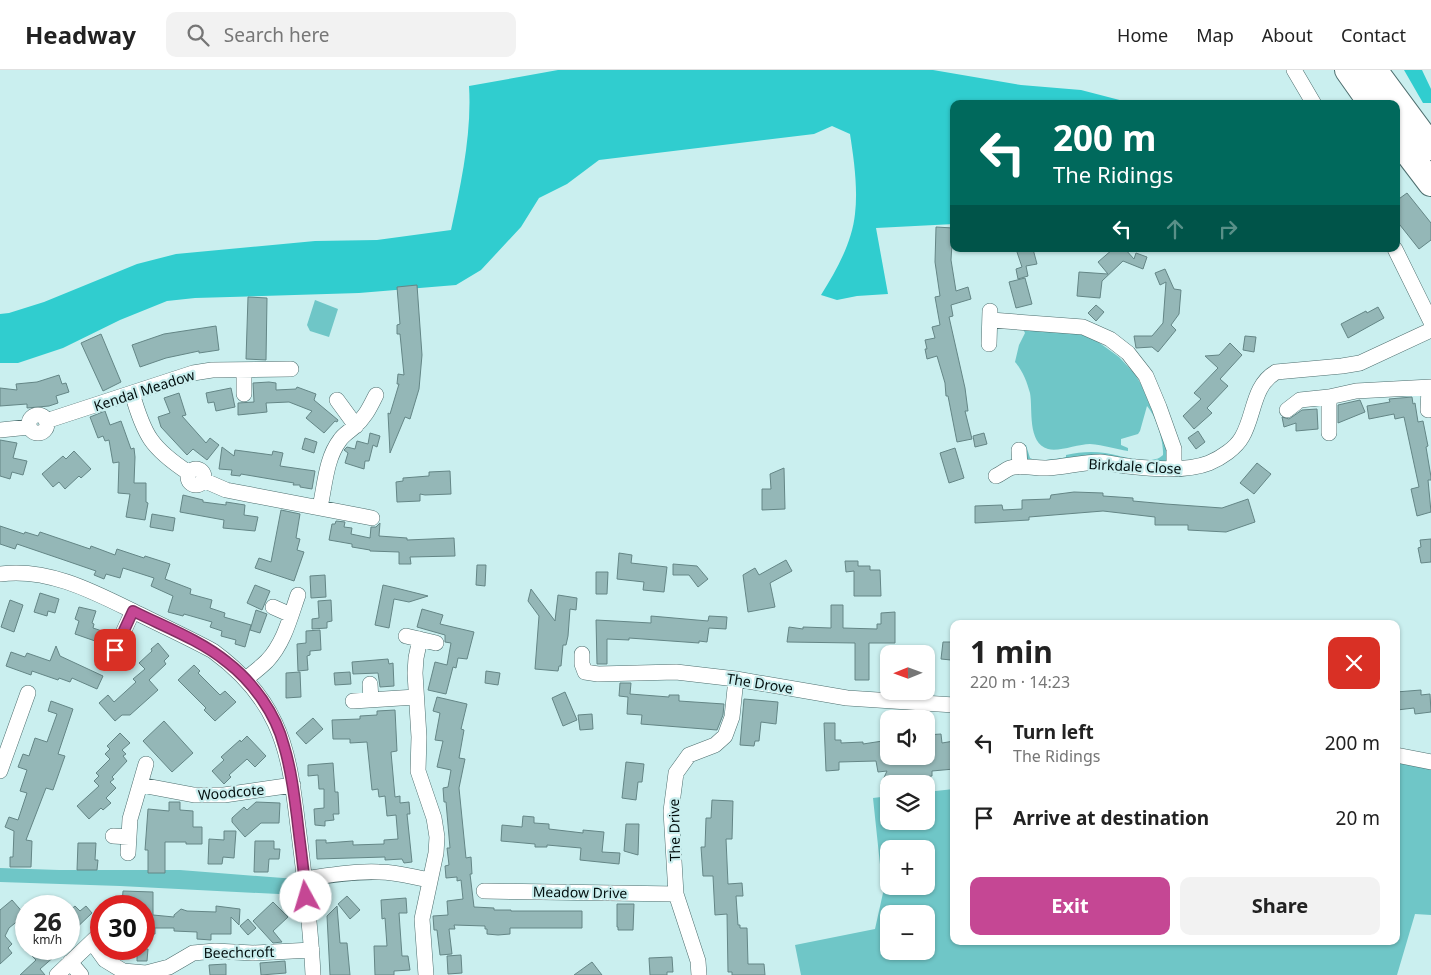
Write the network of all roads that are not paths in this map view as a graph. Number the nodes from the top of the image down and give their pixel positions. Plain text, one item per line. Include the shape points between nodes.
1 (1294, 70) edge
2 (1348, 70) edge
3 (1374, 70) edge
4 (1312, 100) edge
5 (1369, 100) edge
6 (1396, 100) edge
7 (1400, 105) edge
8 (1400, 142) edge
9 (1431, 147) edge
10 (1431, 183) edge
11 (1396, 252) edge
12 (1431, 322) edge
13 (1431, 330) edge
14 (989, 344) dead end
15 (291, 369) dead end
16 (244, 370) junction
17 (1430, 388) edge
18 (132, 393) junction
19 (244, 394) dead end
20 (376, 395) dead end
21 (1329, 397) junction
22 (337, 400) dead end
23 (1287, 410) dead end
24 (1428, 410) dead end
25 (356, 426) junction
26 (0, 430) edge
27 (1330, 433) dead end
28 (1019, 450) dead end
29 (1020, 467) junction
30 (1174, 468) junction
31 (996, 476) dead end
32 (320, 507) junction
33 (372, 518) dead end
34 (0, 574) edge
35 (298, 595) dead end
36 (273, 607) dead end
37 (133, 611) junction
38 (291, 615) junction
39 (436, 643) dead end
40 (582, 654) dead end
41 (126, 655) dead end
42 (246, 679) junction
43 (736, 679) junction
44 (370, 684) dead end
45 (28, 694) dead end
46 (416, 697) junction
47 (371, 700) junction
48 (353, 701) dead end
49 (950, 705) edge
50 (1400, 756) edge
51 (1431, 762) edge
52 (146, 764) dead end
53 (0, 771) edge
54 (141, 785) junction
55 (293, 785) junction
56 (128, 853) dead end
57 (305, 879) junction
58 (430, 880) junction
59 (484, 891) dead end
60 (676, 894) junction
61 (90, 944) edge
62 (312, 950) junction
63 (106, 960) edge
64 (70, 962) junction
65 (57, 975) edge
66 (80, 975) edge
67 (314, 975) edge
68 (426, 975) edge
69 (699, 975) edge

1 - 4 street
2 - 5 highway
3 - 6 highway
7 - 9 highway
8 - 10 highway
11 - 12 street
13 - 30 street, Birkdale Close via 1360,363 1276,372 1261,385 1242,438 1232,448 1201,466
14 - 30 street via 991,316 1082,327 1110,338 1128,353 1146,376 1174,449
15 - 16 street, Kendal Meadow
16 - 18 street, Kendal Meadow via 193,373
16 - 19 street
17 - 21 street via 1356,392
17 - 24 street
18 - 26 street, Kendal Meadow via 46,421 46,428 41,433 29,427
18 - 32 street via 147,436 164,456 188,473 200,469 204,474 203,480 226,490
20 - 25 street
21 - 23 street via 1300,400
21 - 27 street
22 - 25 street
25 - 32 street via 334,448
28 - 29 street
29 - 30 street, Birkdale Close via 1050,468 1102,462
29 - 31 street, Birkdale Close via 1010,468
32 - 33 street
34 - 37 street via 53,578 77,585
35 - 38 street
36 - 38 street
37 - 41 street via 115,650
37 - 42 street via 213,651
38 - 42 street via 276,649
39 - 46 street via 413,638
40 - 43 street, The Drove via 585,672 676,672
42 - 55 street via 274,721 284,744
43 - 49 street, The Drove via 846,698
43 - 60 street, The Drive via 732,717 725,736 715,745 690,755 676,773 671,811
44 - 47 street
45 - 53 street
46 - 47 street
46 - 58 street via 418,771 437,837
47 - 48 street
50 - 51 street
52 - 54 street
54 - 55 street, Woodcote via 194,795 224,795
54 - 56 street via 121,836
55 - 57 street
57 - 58 street via 379,872
57 - 62 street
58 - 68 street via 422,920
59 - 60 street, Meadow Drive
60 - 69 street, The Drive via 698,961
61 - 64 street, Beechcroft
62 - 63 street, Beechcroft via 253,954 193,953 169,966 146,973 123,971
62 - 67 street
64 - 65 street, Beechcroft
64 - 66 street

